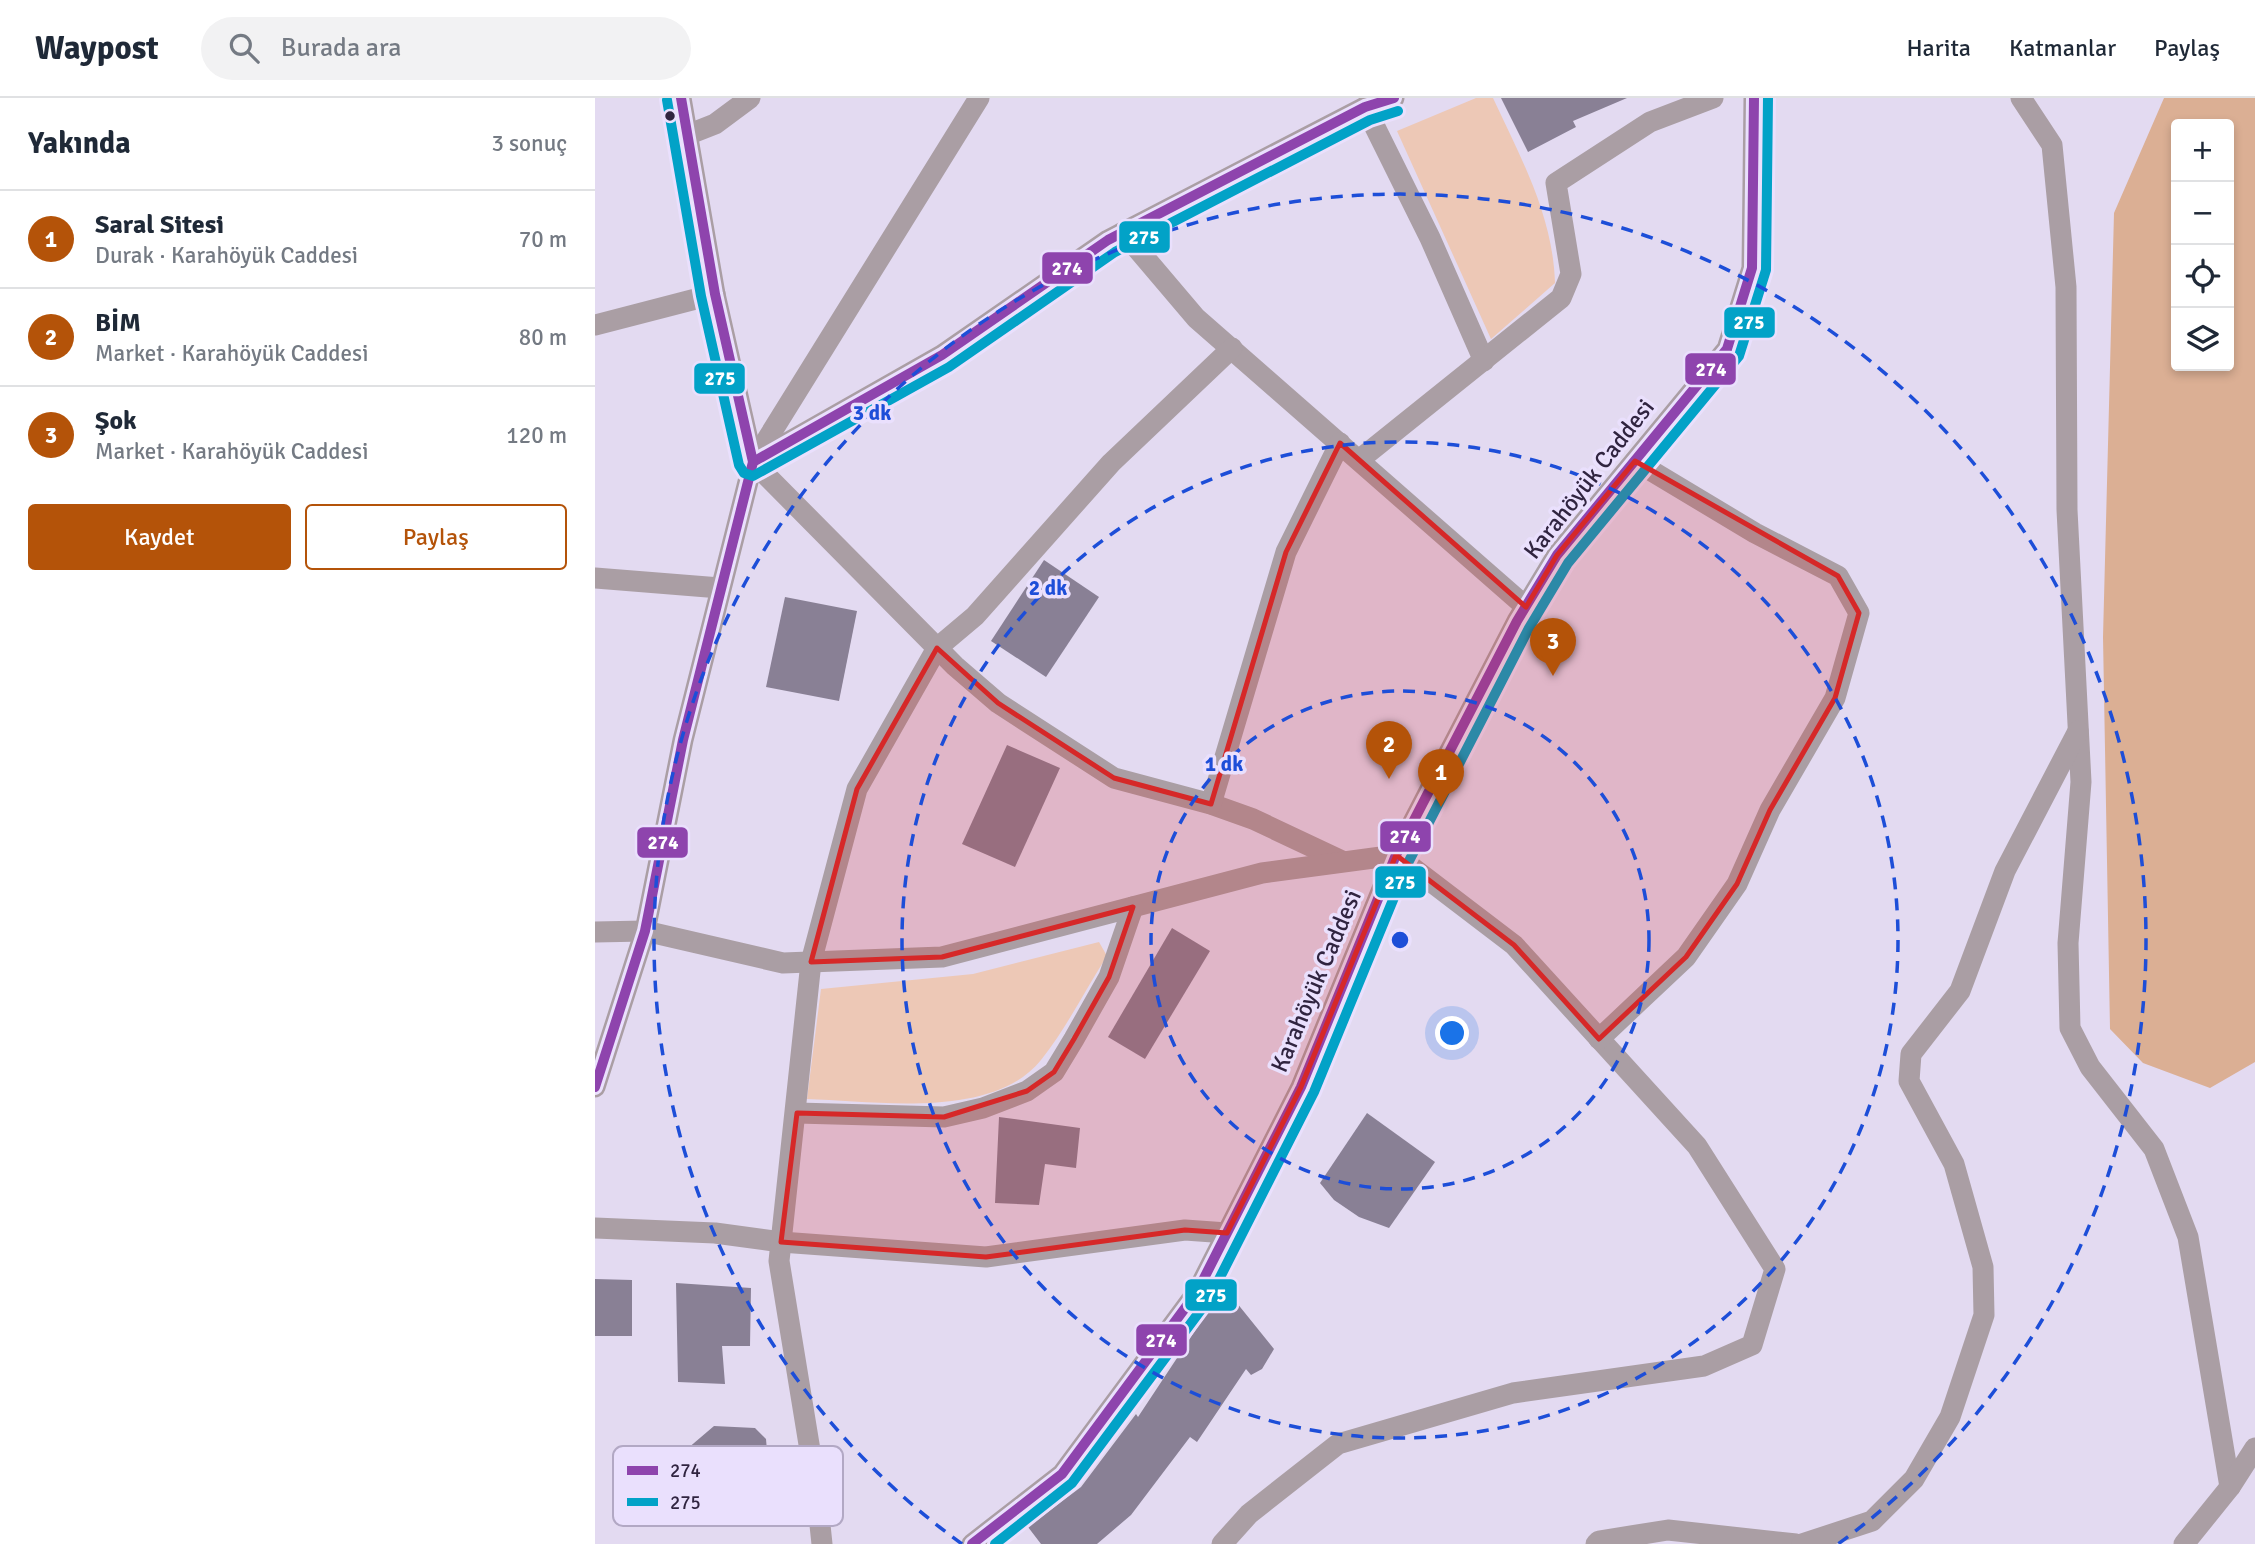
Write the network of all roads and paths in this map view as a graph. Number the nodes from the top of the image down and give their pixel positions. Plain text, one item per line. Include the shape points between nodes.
1 (681, 98) edge
2 (750, 98) edge
3 (979, 98) edge
4 (1394, 98) edge
5 (1713, 98) edge
6 (1754, 98) edge
7 (2021, 98) edge
8 (1365, 107) junction
9 (687, 135) junction
10 (1123, 232) junction
11 (715, 294) junction
12 (595, 325) edge
13 (1232, 348) junction
14 (1484, 360) junction
15 (1340, 443) junction
16 (1359, 460) junction
17 (1635, 461) junction
18 (753, 462) junction
19 (595, 578) edge
20 (720, 587) junction
21 (1526, 607) junction
22 (937, 648) junction
23 (2079, 729) junction
24 (1211, 804) junction
25 (1397, 855) junction
26 (1343, 861) junction
27 (1133, 907) junction
28 (645, 931) junction
29 (595, 932) edge
30 (811, 962) junction
31 (1599, 1039) junction
32 (595, 1087) edge
33 (797, 1113) junction
34 (595, 1228) edge
35 (1227, 1233) junction
36 (781, 1242) junction
37 (809, 1446) edge
38 (2255, 1448) edge
39 (2230, 1487) junction
40 (821, 1526) edge
41 (823, 1544) edge
42 (972, 1544) edge
43 (1221, 1544) edge
44 (1597, 1544) edge
45 (1796, 1544) edge
46 (1802, 1544) edge
47 (2184, 1544) edge

1 - 9 street
2 - 9 street via 715,124
3 - 18 street
4 - 8 street
5 - 14 street via 1650,122 1556,183 1571,274 1562,298
6 - 17 street, Karahöyük Caddesi via 1752,268 1727,349
7 - 23 street via 2052,145 2066,287 2067,510
8 - 10 street
8 - 14 street
9 - 11 street
10 - 13 street via 1196,318
10 - 18 street via 941,355
11 - 12 street
11 - 18 street
13 - 15 street
13 - 22 street via 1111,463 975,616
14 - 16 street
15 - 16 street
15 - 24 street via 1286,552
16 - 21 street
17 - 21 street, Karahöyük Caddesi via 1557,555
17 - 31 street via 1838,576 1859,613 1835,698 1770,810 1737,884 1686,957
18 - 20 street
18 - 22 street
19 - 20 street
20 - 28 street via 683,740
21 - 25 street, Karahöyük Caddesi
22 - 24 street via 998,703 1114,778
22 - 30 street via 857,789
23 - 39 street via 2081,782 2068,943 2070,1028 2090,1067 2154,1149 2188,1237
23 - 46 street via 2005,871 1960,991 1911,1054 1909,1082 1954,1164 1983,1268 1985,1315 1950,1417 1914,1479 1872,1521
24 - 26 street
25 - 26 street
25 - 31 street via 1514,945
25 - 35 street, Karahöyük Caddesi via 1301,1087
26 - 27 street via 1262,873
27 - 30 street via 942,957
27 - 33 street via 1109,977 1074,1039 1054,1072 1027,1091 983,1108 944,1116
28 - 29 street
28 - 30 street via 783,963
28 - 32 street
30 - 33 street
31 - 43 street via 1697,1146 1775,1269 1752,1345 1704,1366 1513,1393 1338,1444 1249,1514
33 - 36 street
34 - 36 street via 715,1233
35 - 36 street via 1185,1230 986,1257
35 - 42 street, Karahöyük Caddesi via 1197,1292 1062,1474
36 - 37 street via 779,1261
38 - 39 street
39 - 47 street
40 - 41 street
44 - 45 street via 1668,1530

